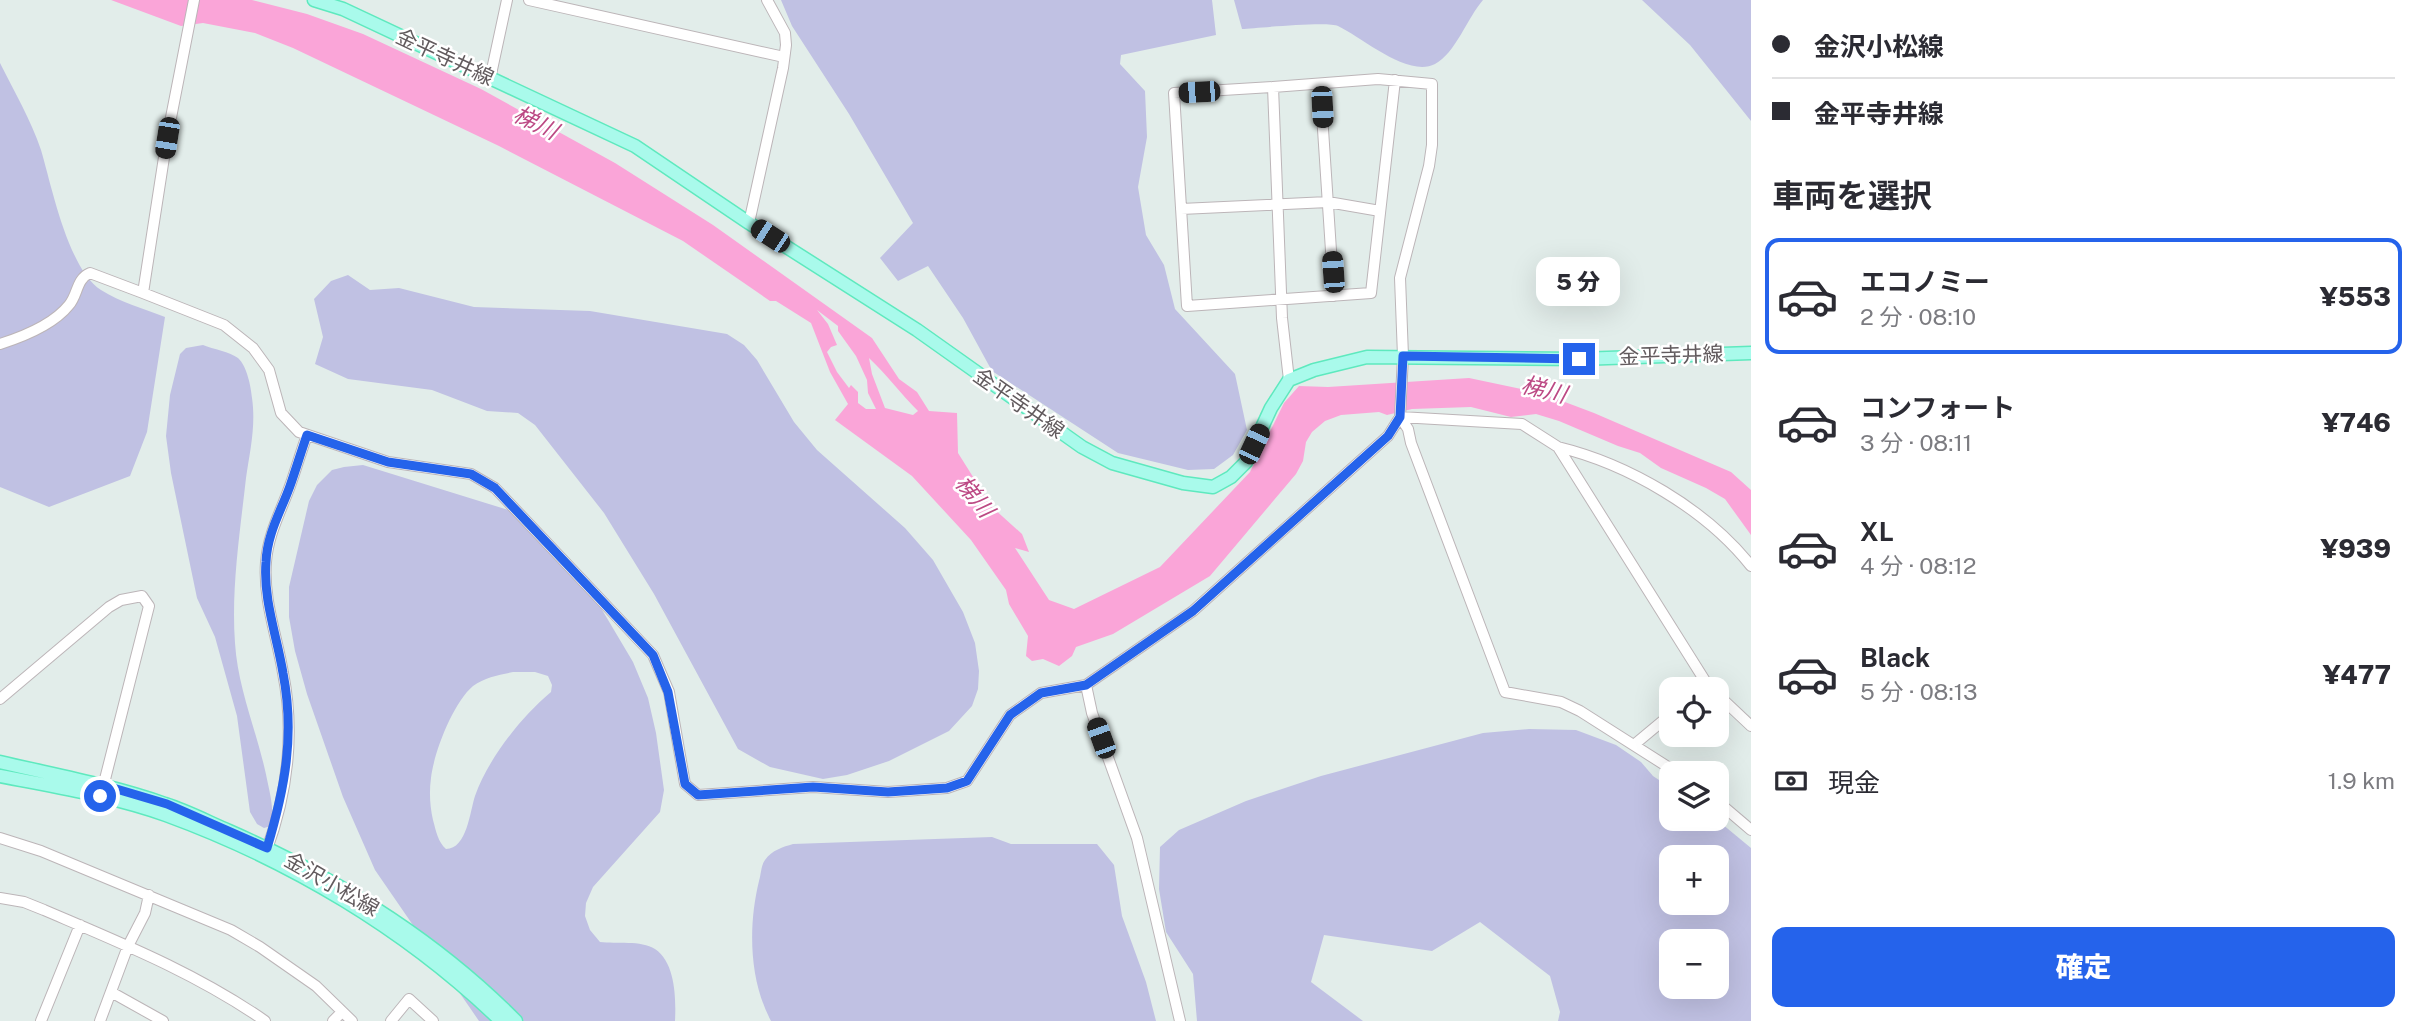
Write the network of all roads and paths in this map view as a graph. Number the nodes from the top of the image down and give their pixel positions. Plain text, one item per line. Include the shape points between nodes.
1 (194, 0) edge
2 (314, 0) edge
3 (507, 0) edge
4 (529, 0) edge
5 (766, 0) edge
6 (784, 57) junction
7 (490, 79) junction
8 (1395, 80) junction
9 (1320, 83) junction
10 (1273, 87) junction
11 (1328, 202) junction
12 (1277, 203) junction
13 (1181, 209) junction
14 (1380, 211) junction
15 (749, 223) junction
16 (143, 293) junction
17 (1334, 296) junction
18 (1282, 300) junction
19 (0, 344) edge
20 (1751, 352) edge
21 (1403, 362) junction
22 (1289, 380) junction
23 (1400, 417) junction
24 (307, 435) junction
25 (1558, 447) junction
26 (1751, 566) edge
27 (1699, 677) edge
28 (1086, 685) junction
29 (0, 699) edge
30 (1729, 705) edge
31 (1659, 724) edge
32 (1751, 726) edge
33 (1635, 744) junction
34 (1660, 761) edge
35 (0, 762) edge
36 (0, 776) edge
37 (102, 790) junction
38 (1729, 811) edge
39 (1751, 830) edge
40 (0, 838) edge
41 (266, 852) junction
42 (149, 895) junction
43 (0, 898) edge
44 (80, 925) junction
45 (128, 946) junction
46 (111, 992) junction
47 (342, 1012) junction
48 (41, 1021) edge
49 (100, 1021) edge
50 (163, 1021) edge
51 (264, 1021) edge
52 (333, 1021) edge
53 (352, 1021) edge
54 (391, 1021) edge
55 (433, 1021) edge
56 (500, 1021) edge
57 (516, 1021) edge
58 (1180, 1021) edge

1 - 16 street
2 - 7 main road, 金平寺井線 via 343,9
3 - 7 street
4 - 6 street
5 - 6 street via 785,33
6 - 15 street
7 - 15 main road, 金平寺井線 via 635,146
8 - 9 street
8 - 14 street
8 - 21 street via 1432,84 1429,166 1400,278
9 - 10 street
9 - 11 street
10 - 12 street
10 - 13 street via 1174,93
11 - 12 street
11 - 14 street
11 - 17 street
12 - 13 street
12 - 18 street
13 - 18 street via 1187,306
14 - 17 street via 1371,293
15 - 22 main road, 金平寺井線 via 917,330 1082,447 1135,470 1213,487 1231,477 1246,462
16 - 19 street via 90,273 82,278 62,313
16 - 24 street via 224,325 253,348 269,370 281,413
17 - 18 street
18 - 22 street
20 - 21 main road, 金平寺井線
21 - 22 main road, 金平寺井線 via 1367,357
21 - 23 street
23 - 25 street via 1522,425
23 - 28 street via 1388,436 1193,611
23 - 33 street via 1505,692 1561,702
24 - 28 street via 388,462 471,474 495,488 653,655 668,692 685,784 698,795 813,787 888,792 947,788 967,781 1010,715 1041,693
24 - 41 street via 272,527 266,560 269,609 290,728 280,807
25 - 26 street via 1614,466 1678,500 1720,531
25 - 27 street
28 - 58 street via 1091,713 1137,838
29 - 37 street via 109,607 142,596 149,606
30 - 32 street
31 - 33 street
33 - 34 street
35 - 37 main road, 金沢小松線
36 - 37 main road, 金沢小松線
37 - 41 main road, 金沢小松線
38 - 39 street
40 - 42 street
41 - 56 main road, 金沢小松線 via 416,948
41 - 57 main road, 金沢小松線 via 338,885 391,920 449,961
42 - 45 street
42 - 47 street via 260,947 316,986
43 - 44 street via 24,902
44 - 45 street
44 - 48 street
45 - 46 street
45 - 51 street via 224,993
46 - 49 street
46 - 50 street
47 - 52 street
47 - 53 street
54 - 55 street via 409,999

